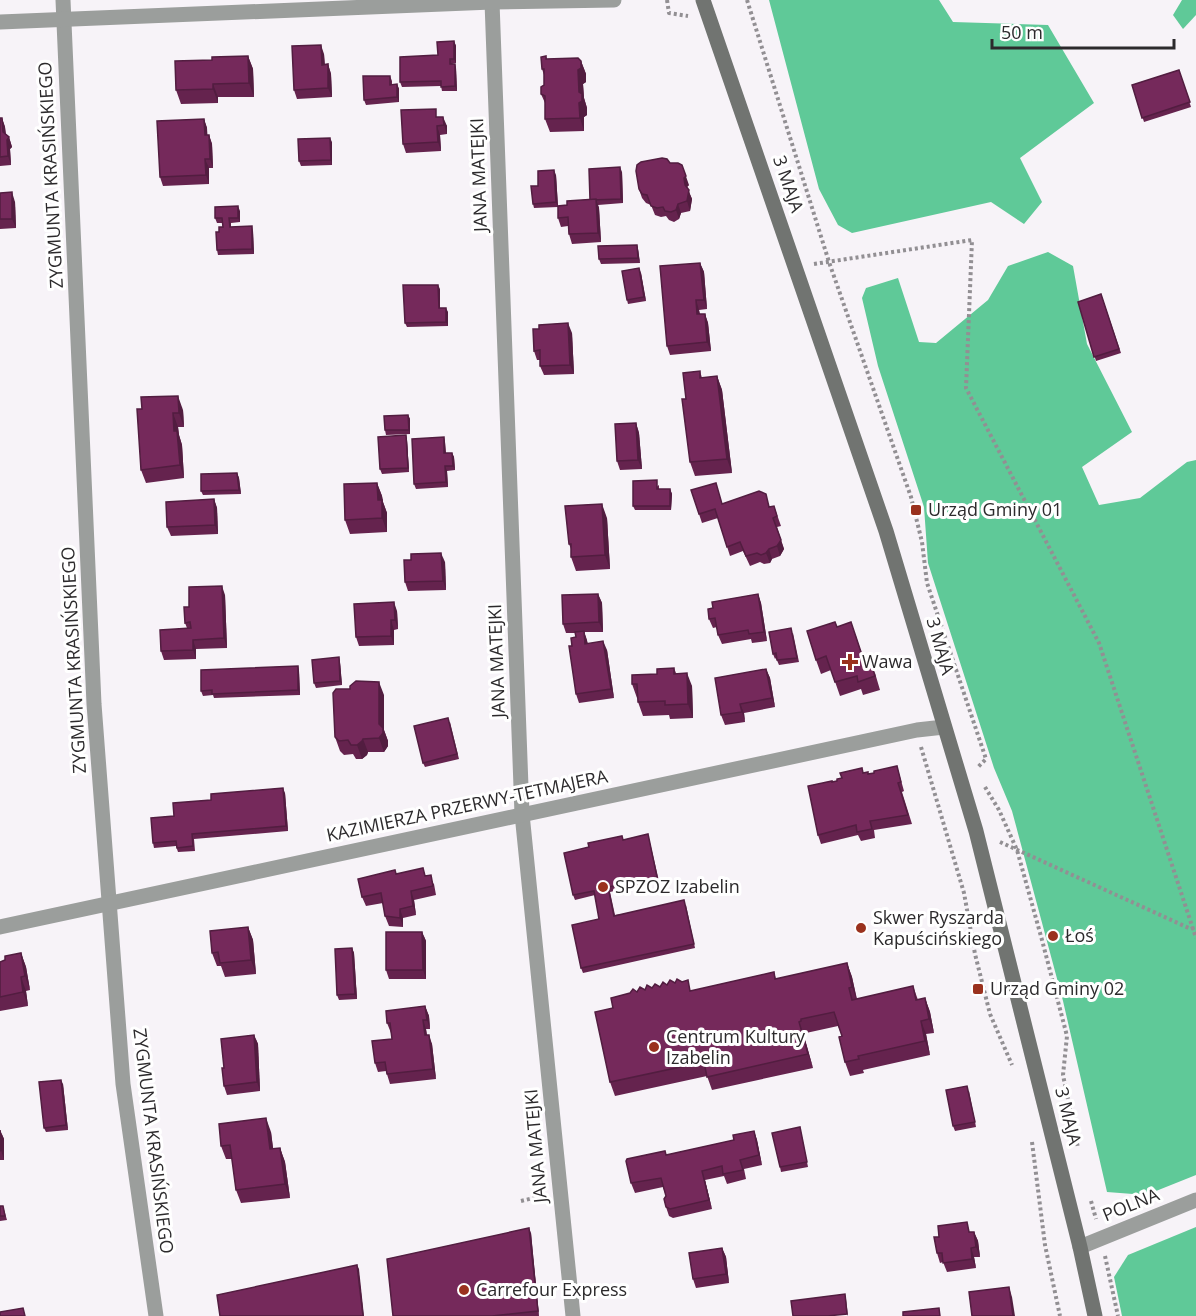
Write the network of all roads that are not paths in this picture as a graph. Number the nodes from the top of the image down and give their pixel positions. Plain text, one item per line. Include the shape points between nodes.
1 (63, 0) edge
2 (614, 0) edge
3 (703, 0) edge
4 (492, 2) junction
5 (64, 20) junction
6 (0, 22) edge
7 (944, 727) junction
8 (522, 814) junction
9 (110, 904) junction
10 (0, 927) edge
11 (1196, 1200) edge
12 (1080, 1247) junction
13 (156, 1316) edge
14 (573, 1316) edge
15 (1095, 1316) edge

1 - 5 street, ZYGMUNTA KRASIŃSKIEGO
2 - 4 street
3 - 7 street, 3 MAJA via 886,531
4 - 5 street
4 - 8 street, JANA MATEJKI
5 - 6 street
5 - 9 street, ZYGMUNTA KRASIŃSKIEGO via 94,704
7 - 8 street, KAZIMIERZA PRZERWY-TETMAJERA
7 - 12 street, 3 MAJA via 975,831
8 - 9 street, KAZIMIERZA PRZERWY-TETMAJERA
8 - 14 street, JANA MATEJKI
9 - 10 street, KAZIMIERZA PRZERWY-TETMAJERA
9 - 13 street, ZYGMUNTA KRASIŃSKIEGO via 123,1084
11 - 12 street, POLNA
12 - 15 street, 3 MAJA

